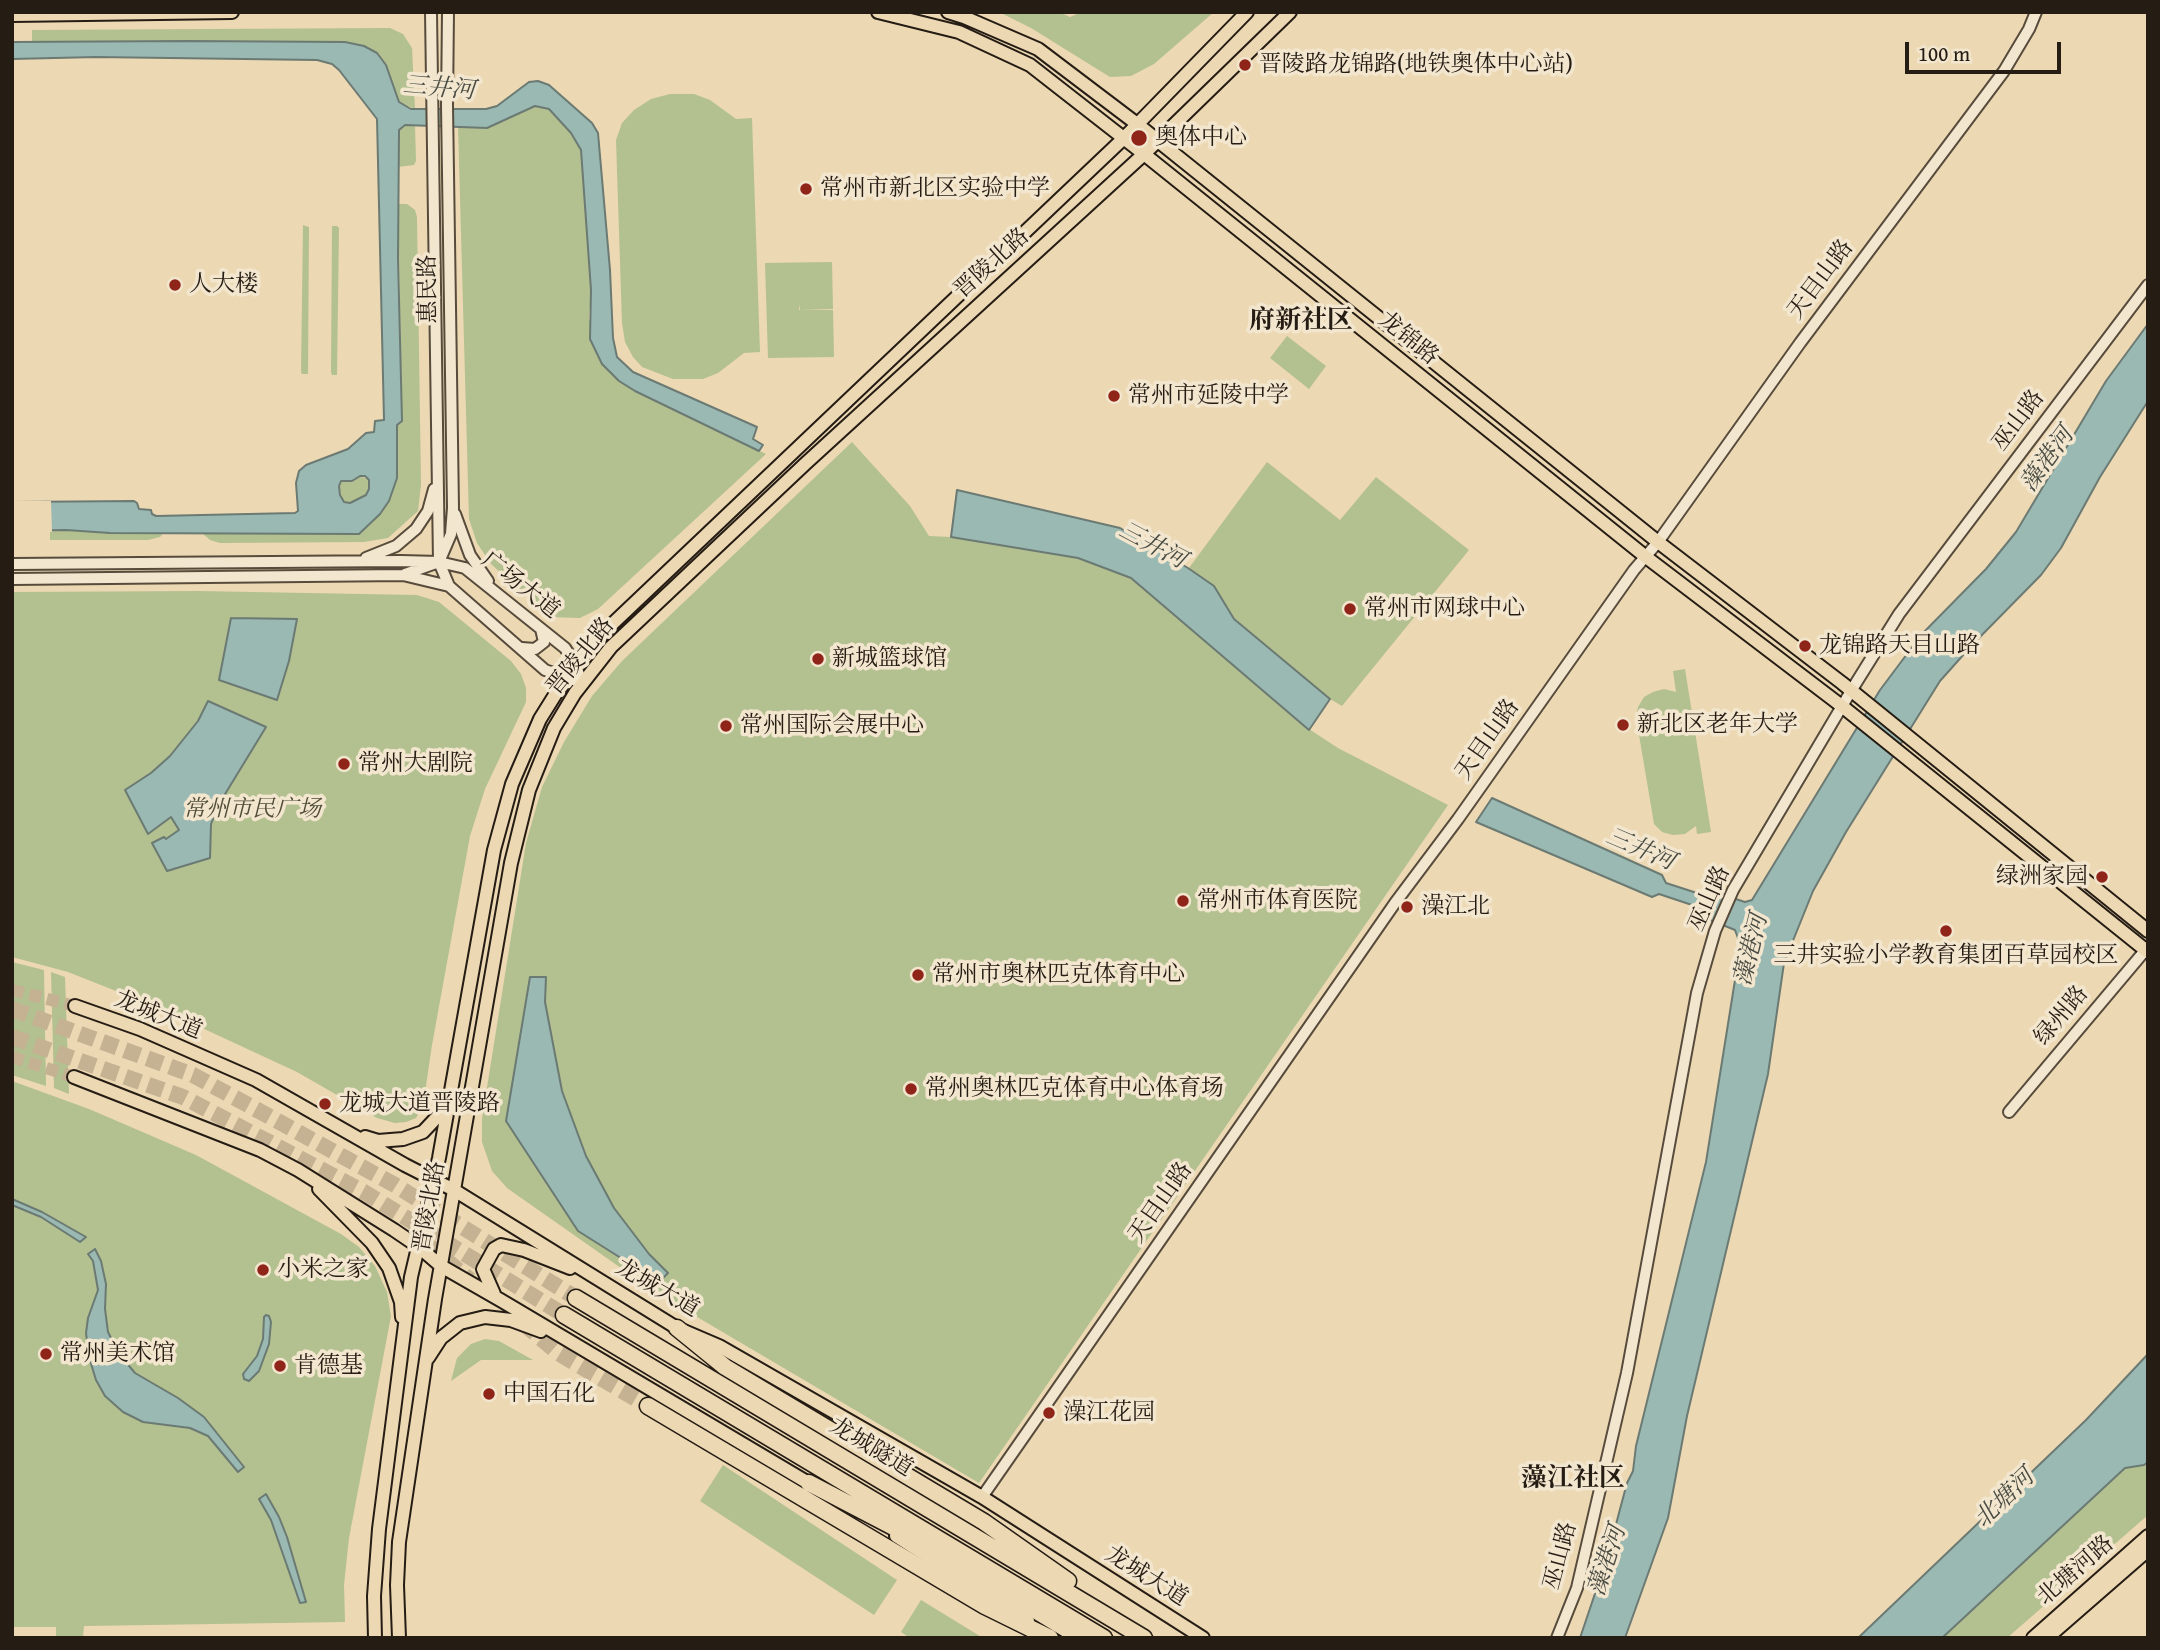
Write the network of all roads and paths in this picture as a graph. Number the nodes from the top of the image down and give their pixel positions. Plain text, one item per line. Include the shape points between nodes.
1 (232, 12) edge
2 (431, 12) edge
3 (448, 12) edge
4 (878, 12) edge
5 (948, 12) edge
6 (1247, 12) edge
7 (1290, 12) edge
8 (2036, 12) edge
9 (161, 13) edge
10 (12, 15) edge
11 (1137, 124) junction
12 (1124, 138) junction
13 (1157, 141) junction
14 (1144, 154) junction
15 (2148, 285) edge
16 (438, 476) junction
17 (453, 508) junction
18 (1658, 542) junction
19 (1646, 557) junction
20 (351, 561) junction
21 (439, 562) junction
22 (12, 564) edge
23 (403, 575) junction
24 (12, 579) edge
25 (449, 586) junction
26 (498, 594) junction
27 (541, 628) junction
28 (522, 648) junction
29 (575, 663) junction
30 (567, 678) junction
31 (582, 683) junction
32 (1851, 691) junction
33 (1843, 707) junction
34 (2148, 930) edge
35 (2147, 950) edge
36 (75, 1006) tunnel mouth
37 (454, 1072) junction
38 (74, 1077) tunnel mouth
39 (2009, 1112) dead end
40 (347, 1133) junction
41 (298, 1170) junction
42 (434, 1179) junction
43 (454, 1190) junction
44 (419, 1247) junction
45 (441, 1266) junction
46 (600, 1280) junction
47 (576, 1298) tunnel mouth
48 (502, 1300) junction
49 (564, 1314) tunnel mouth
50 (677, 1328) junction
51 (572, 1342) junction
52 (404, 1346) junction
53 (426, 1361) junction
54 (648, 1406) tunnel mouth
55 (809, 1483) junction
56 (982, 1497) junction
57 (2148, 1536) edge
58 (2148, 1550) edge
59 (375, 1638) edge
60 (399, 1638) edge
61 (1053, 1638) edge
62 (1081, 1638) edge
63 (1104, 1638) edge
64 (1144, 1638) edge
65 (1151, 1638) edge
66 (1203, 1638) edge
67 (1557, 1638) edge
68 (2033, 1638) edge
69 (2047, 1638) edge

1 - 9 main road
2 - 16 street, 惠民路
3 - 17 street, 惠民路
4 - 12 main road, 龙锦路 via 959,32 1030,65
5 - 11 main road, 龙锦路 via 1038,49
6 - 11 main road, 晋陵北路
7 - 13 main road, 晋陵北路
8 - 18 street, 天目山路 via 2004,71
9 - 10 main road
11 - 12 main road, 晋陵北路
11 - 13 main road, 龙锦路
12 - 14 main road, 龙锦路
12 - 29 main road, 晋陵北路
13 - 14 main road, 晋陵北路
13 - 18 main road, 龙锦路
14 - 19 main road, 龙锦路
14 - 31 main road, 晋陵北路 via 805,464 611,647
15 - 32 street, 巫山路 via 1899,614
16 - 20 street via 428,511 416,529 397,546
16 - 21 street, 惠民路
17 - 21 street, 惠民路 via 451,534
17 - 26 street via 470,555
18 - 19 street, 天目山路
18 - 32 main road, 龙锦路
19 - 33 main road, 龙锦路
19 - 56 street, 天目山路 via 1395,903
20 - 21 street, 广场大道
20 - 22 street, 广场大道
21 - 23 street
21 - 25 street, 惠民路
21 - 26 street, 广场大道 via 466,568
23 - 24 street, 广场大道
23 - 25 street, 广场大道
25 - 28 street, 广场大道
26 - 27 street, 广场大道
27 - 28 street via 544,642 535,649
27 - 29 street, 广场大道
28 - 30 street, 广场大道 via 545,670
29 - 30 main road, 晋陵北路
29 - 31 street, 广场大道
30 - 31 street, 广场大道
30 - 37 main road, 晋陵北路 via 540,719 512,784 494,850
31 - 43 main road, 晋陵北路 via 554,728 529,790 511,863
32 - 33 street, 巫山路
32 - 34 main road, 龙锦路
33 - 35 main road, 龙锦路
33 - 67 street, 巫山路 via 1733,890 1715,931 1697,993 1627,1373 1577,1588
35 - 39 street, 绿州路
36 - 40 main road, 龙城大道 via 256,1080
37 - 40 main road via 439,1115 423,1132 378,1141
37 - 42 main road, 晋陵北路
38 - 41 main road via 260,1150
40 - 42 main road, 龙城大道
41 - 44 main road
41 - 52 main road via 372,1243 389,1268 401,1302
42 - 43 main road, 龙城大道
42 - 44 main road, 晋陵北路
43 - 45 main road, 晋陵北路
43 - 46 main road, 龙城大道
44 - 45 main road
44 - 52 main road, 晋陵北路
45 - 48 main road
45 - 53 main road, 晋陵北路
46 - 48 main road via 501,1245 483,1269 491,1292
46 - 50 main road, 龙城大道
47 - 64 highway, 龙城隧道
48 - 51 main road
49 - 63 highway, 龙城隧道
50 - 56 main road, 龙城大道 via 719,1346
50 - 65 highway via 725,1367 984,1522
51 - 53 main road via 511,1320 485,1317 460,1323 441,1338
51 - 55 main road
52 - 59 main road, 晋陵北路 via 379,1529
53 - 60 main road, 晋陵北路 via 399,1542
54 - 61 highway via 985,1606
55 - 61 main road
55 - 62 highway via 924,1543
56 - 66 main road, 龙城大道
57 - 68 main road, 北塘河路
58 - 69 main road, 北塘河路

